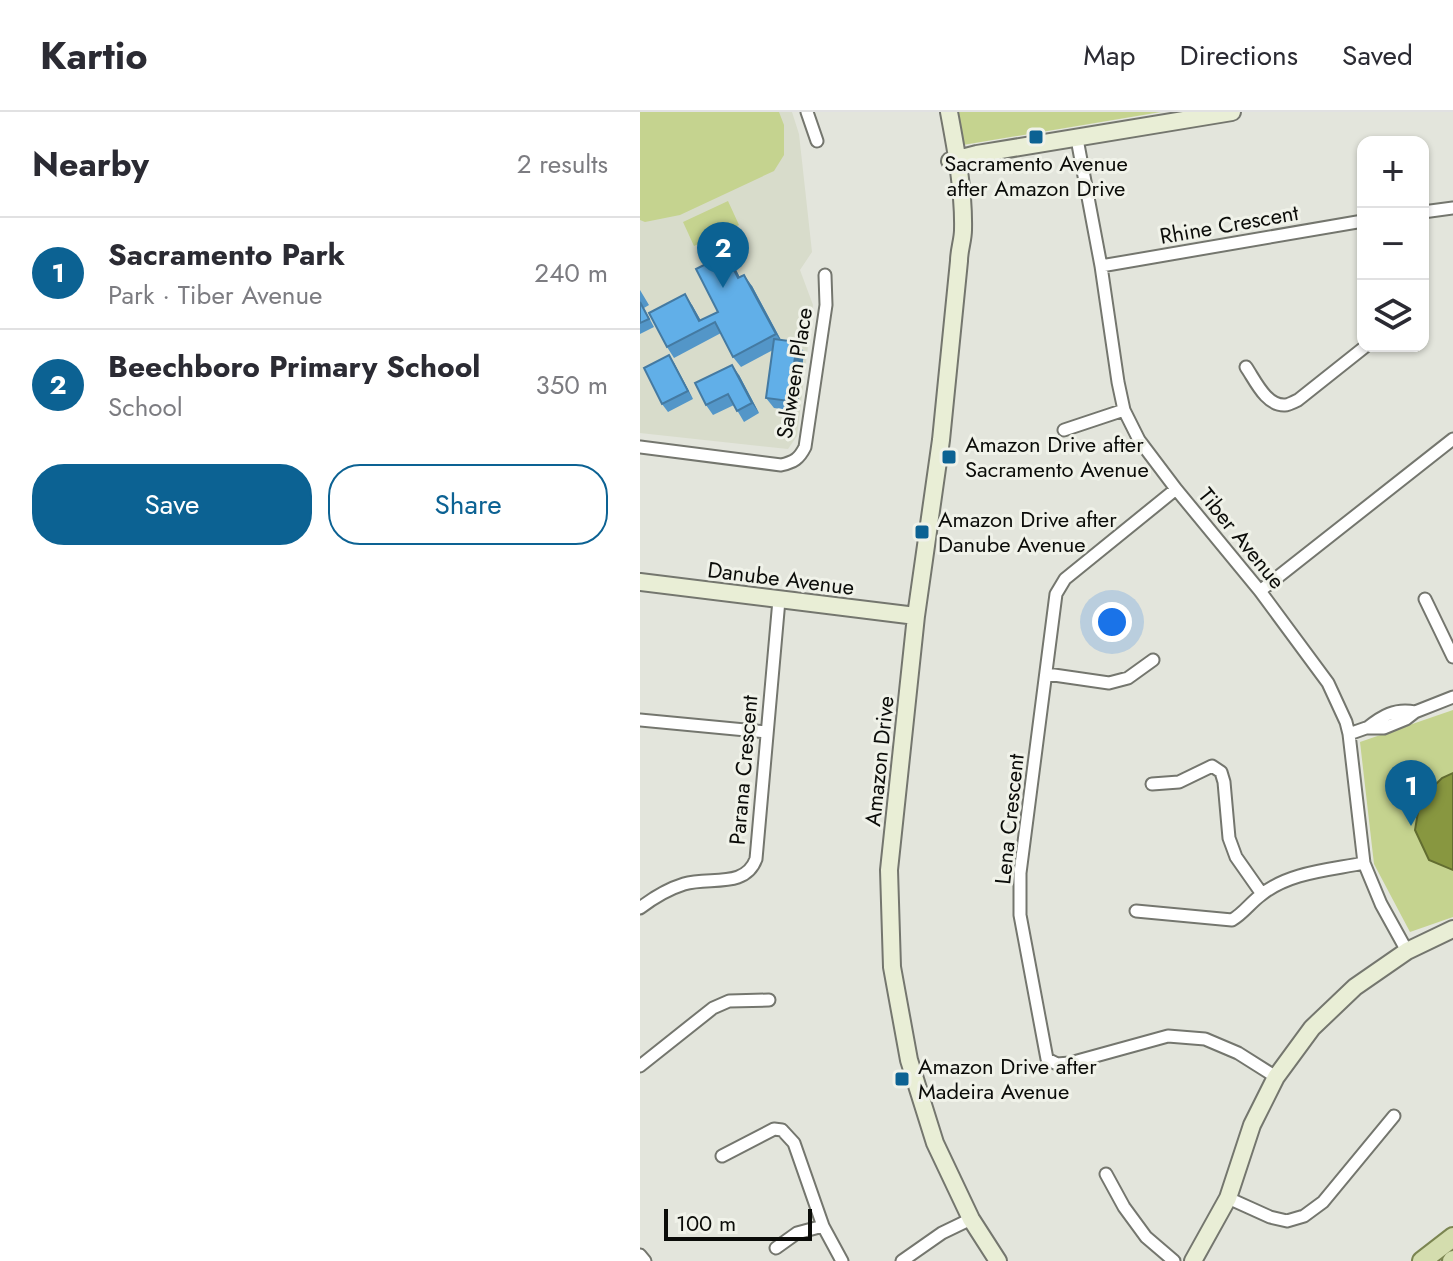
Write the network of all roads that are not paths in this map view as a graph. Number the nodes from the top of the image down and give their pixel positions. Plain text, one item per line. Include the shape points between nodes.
1 (807, 112) edge
2 (940, 112) edge
3 (949, 112) edge
4 (1226, 113) edge
5 (1077, 139) junction
6 (817, 141) dead end
7 (953, 160) junction
8 (1453, 208) edge
9 (1429, 211) edge
10 (1357, 222) edge
11 (1101, 266) junction
12 (825, 275) dead end
13 (1358, 352) edge
14 (1246, 367) dead end
15 (1124, 410) junction
16 (1064, 430) dead end
17 (1453, 439) edge
18 (640, 447) edge
19 (1176, 489) junction
20 (640, 582) edge
21 (1260, 591) junction
22 (1425, 599) dead end
23 (779, 600) junction
24 (916, 616) junction
25 (1453, 657) edge
26 (1153, 660) dead end
27 (1047, 674) junction
28 (1453, 697) edge
29 (640, 720) edge
30 (767, 732) junction
31 (1349, 734) junction
32 (1152, 784) dead end
33 (1364, 863) junction
34 (1262, 894) junction
35 (640, 908) edge
36 (1136, 911) dead end
37 (1453, 929) edge
38 (1407, 951) junction
39 (769, 1000) dead end
40 (640, 1066) edge
41 (1276, 1077) junction
42 (1394, 1116) dead end
43 (722, 1156) dead end
44 (1106, 1174) dead end
45 (1228, 1198) junction
46 (971, 1219) junction
47 (823, 1226) junction
48 (1453, 1237) edge
49 (776, 1248) dead end
50 (640, 1255) edge
51 (645, 1261) edge
52 (842, 1261) edge
53 (902, 1261) edge
54 (998, 1261) edge
55 (1174, 1261) edge
56 (1193, 1261) edge
57 (1422, 1261) edge

1 - 6 street
2 - 7 street, Amazon Drive
3 - 7 street, Amazon Drive
4 - 5 street
5 - 7 street
5 - 11 street, Tiber Avenue
7 - 24 street, Amazon Drive via 963,232
8 - 9 street
10 - 11 street, Rhine Crescent
11 - 15 street, Tiber Avenue
12 - 18 street, Salween Place via 826,305 800,456 781,465
13 - 14 street via 1286,405 1263,393
15 - 16 street
15 - 19 street, Tiber Avenue
17 - 21 street
19 - 21 street, Tiber Avenue
19 - 27 street, Lena Crescent via 1065,579 1056,594
20 - 23 street, Danube Avenue
21 - 31 street, Tiber Avenue via 1328,683
22 - 25 street
23 - 24 street, Danube Avenue
23 - 30 street, Parana Crescent
24 - 46 street, Amazon Drive via 889,870 892,967 909,1060 935,1143
26 - 27 street via 1128,678 1109,683
27 - 41 street, Lena Crescent via 1020,873 1020,915 1047,1059 1070,1063 1168,1036 1205,1039
28 - 31 street via 1415,712 1402,709 1381,716
29 - 30 street
30 - 35 street, Parana Crescent via 752,869 744,876 685,883
31 - 33 street, Tiber Avenue
32 - 34 street via 1179,782 1212,766 1221,772 1229,838
33 - 34 street via 1296,876
33 - 38 street, Tiber Avenue
34 - 36 street via 1232,920
37 - 38 street
38 - 41 street via 1355,987 1312,1028
39 - 40 street via 729,1001 713,1008
41 - 45 street via 1252,1125
42 - 45 street via 1323,1202 1304,1216 1287,1221 1270,1217
43 - 47 street via 774,1129 782,1130 794,1143
44 - 55 street via 1146,1237
45 - 56 street
46 - 53 street
46 - 54 street, Amazon Drive
47 - 49 street via 797,1233
47 - 52 street
48 - 57 main road
50 - 51 street

